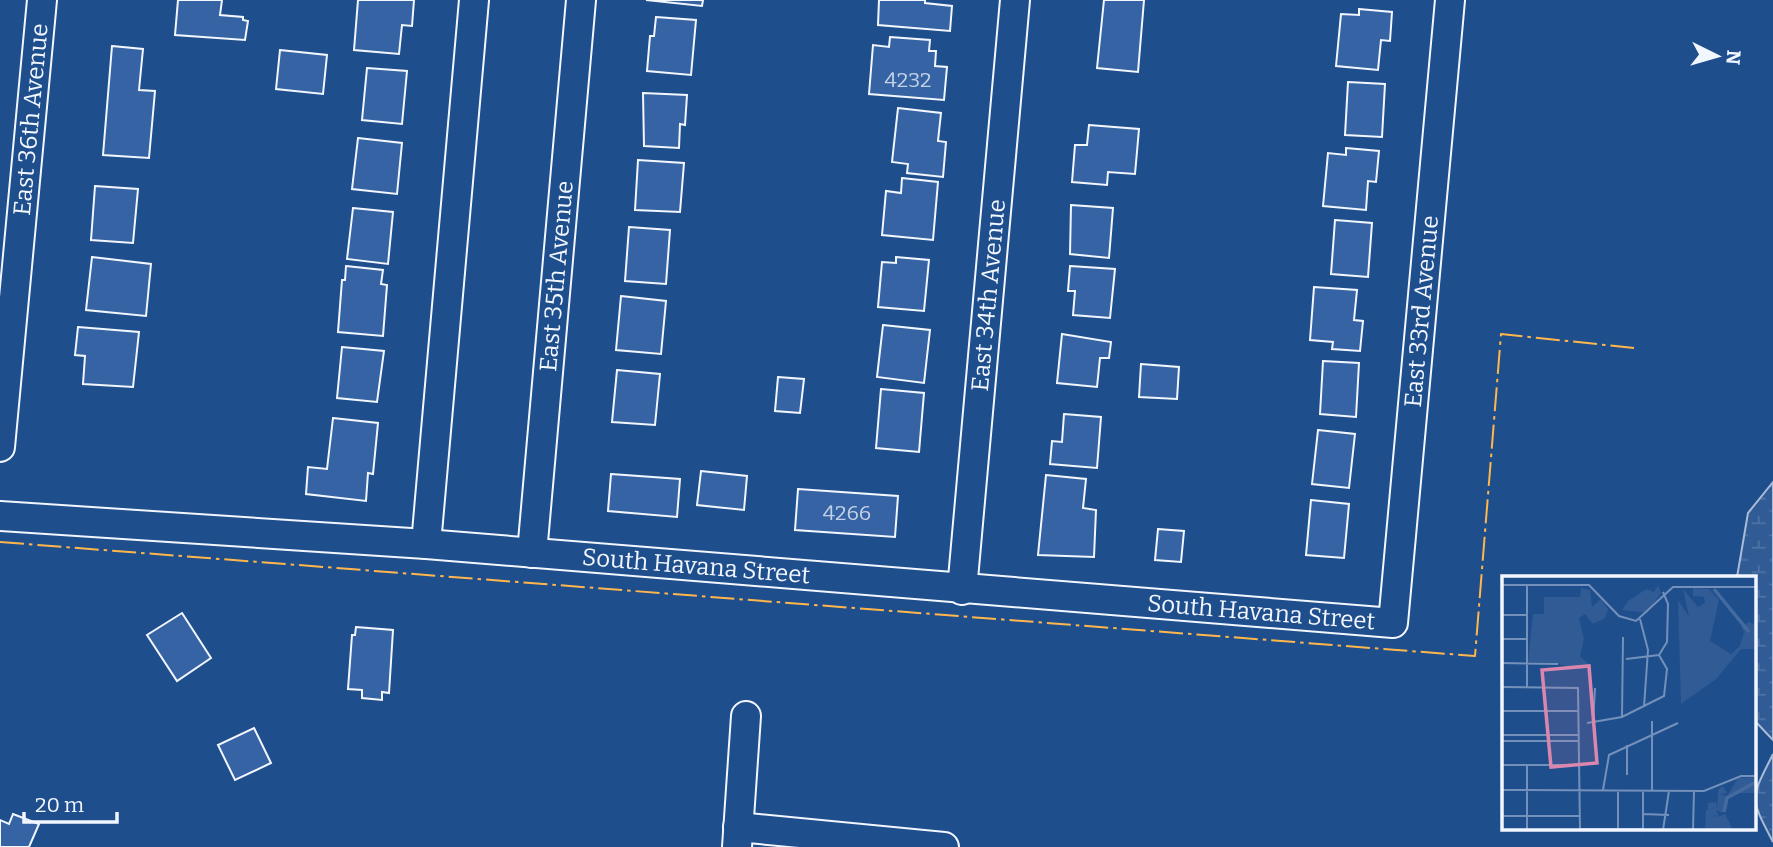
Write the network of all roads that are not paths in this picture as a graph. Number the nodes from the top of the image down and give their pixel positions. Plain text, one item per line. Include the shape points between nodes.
1 (42, 0) edge
2 (474, 0) edge
3 (581, 0) edge
4 (1015, 0) edge
5 (1450, 0) edge
6 (0, 447) edge
7 (0, 516) edge
8 (426, 544) junction
9 (532, 553) junction
10 (962, 590) junction
11 (1393, 623) joint
12 (746, 716) dead end
13 (737, 837) edge
14 (944, 847) edge

1 - 6 street, East 36th Avenue
2 - 8 street
3 - 9 street, East 35th Avenue
4 - 10 street, East 34th Avenue
5 - 11 street, East 33rd Avenue
7 - 8 street, South Havana Street
8 - 9 street, South Havana Street
9 - 10 street, South Havana Street
10 - 11 street, South Havana Street
12 - 13 street
13 - 14 street

